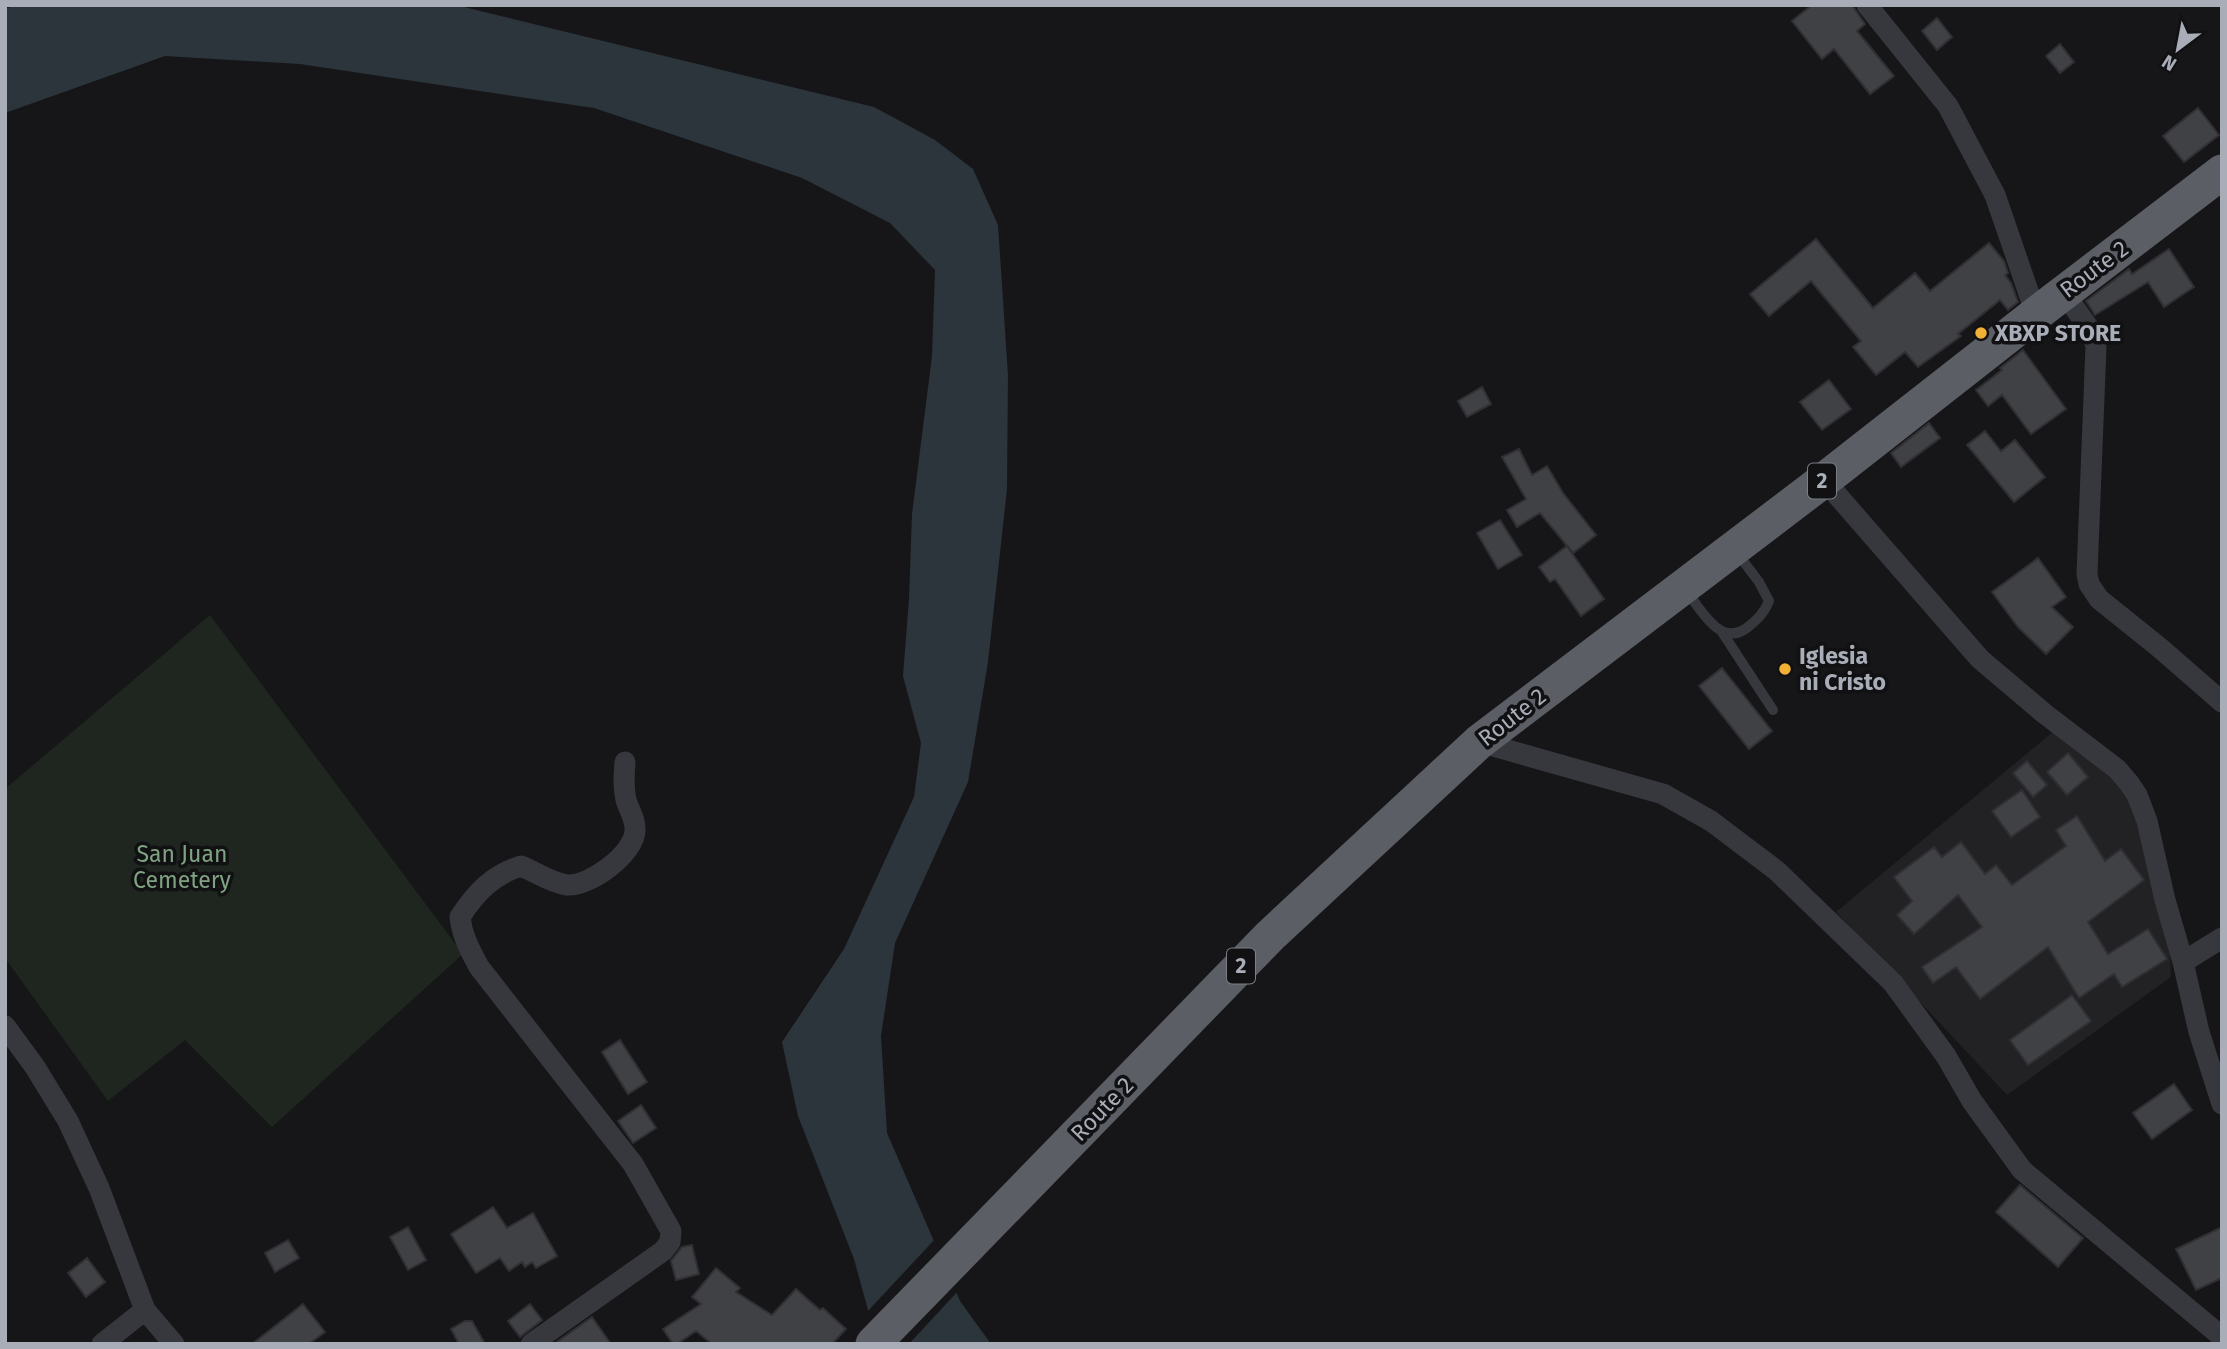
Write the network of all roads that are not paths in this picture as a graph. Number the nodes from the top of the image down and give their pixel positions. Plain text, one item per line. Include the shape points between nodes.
1 (1867, 5) edge
2 (2222, 172) edge
3 (2064, 293) junction
4 (2036, 314) junction
5 (1824, 480) junction
6 (1733, 548) junction
7 (1683, 586) junction
8 (1722, 632) junction
9 (2222, 702) edge
10 (1773, 710) dead end
11 (1479, 741) junction
12 (625, 762) dead end
13 (2222, 938) edge
14 (2183, 962) junction
15 (5, 1026) edge
16 (2222, 1104) edge
17 (145, 1310) junction
18 (2222, 1337) edge
19 (876, 1340) edge
20 (102, 1344) edge
21 (174, 1344) edge
22 (531, 1344) edge

1 - 4 street via 1948,106 1995,195
2 - 3 highway, Route 2 / 2
3 - 4 highway, Route 2 / 2
3 - 9 street via 2096,346 2089,584 2099,599
4 - 5 highway, Route 2 / 2
5 - 6 highway, Route 2 / 2
5 - 14 street via 1980,659 2129,783 2147,821
6 - 7 highway, Route 2 / 2
6 - 8 lane via 1769,601 1763,614 1740,634
7 - 8 lane
7 - 11 highway, Route 2 / 2
8 - 10 lane
11 - 18 street via 1663,794 1711,821 1769,864 1893,983 2022,1170
11 - 19 highway, Route 2 / 2 via 1270,936
12 - 22 street via 626,801 636,833 608,869 586,882 569,885 522,866 512,869 478,893 460,916 479,967 633,1164 671,1231 663,1251
13 - 14 street
14 - 16 street
15 - 17 street via 68,1121
17 - 20 street
17 - 21 street

